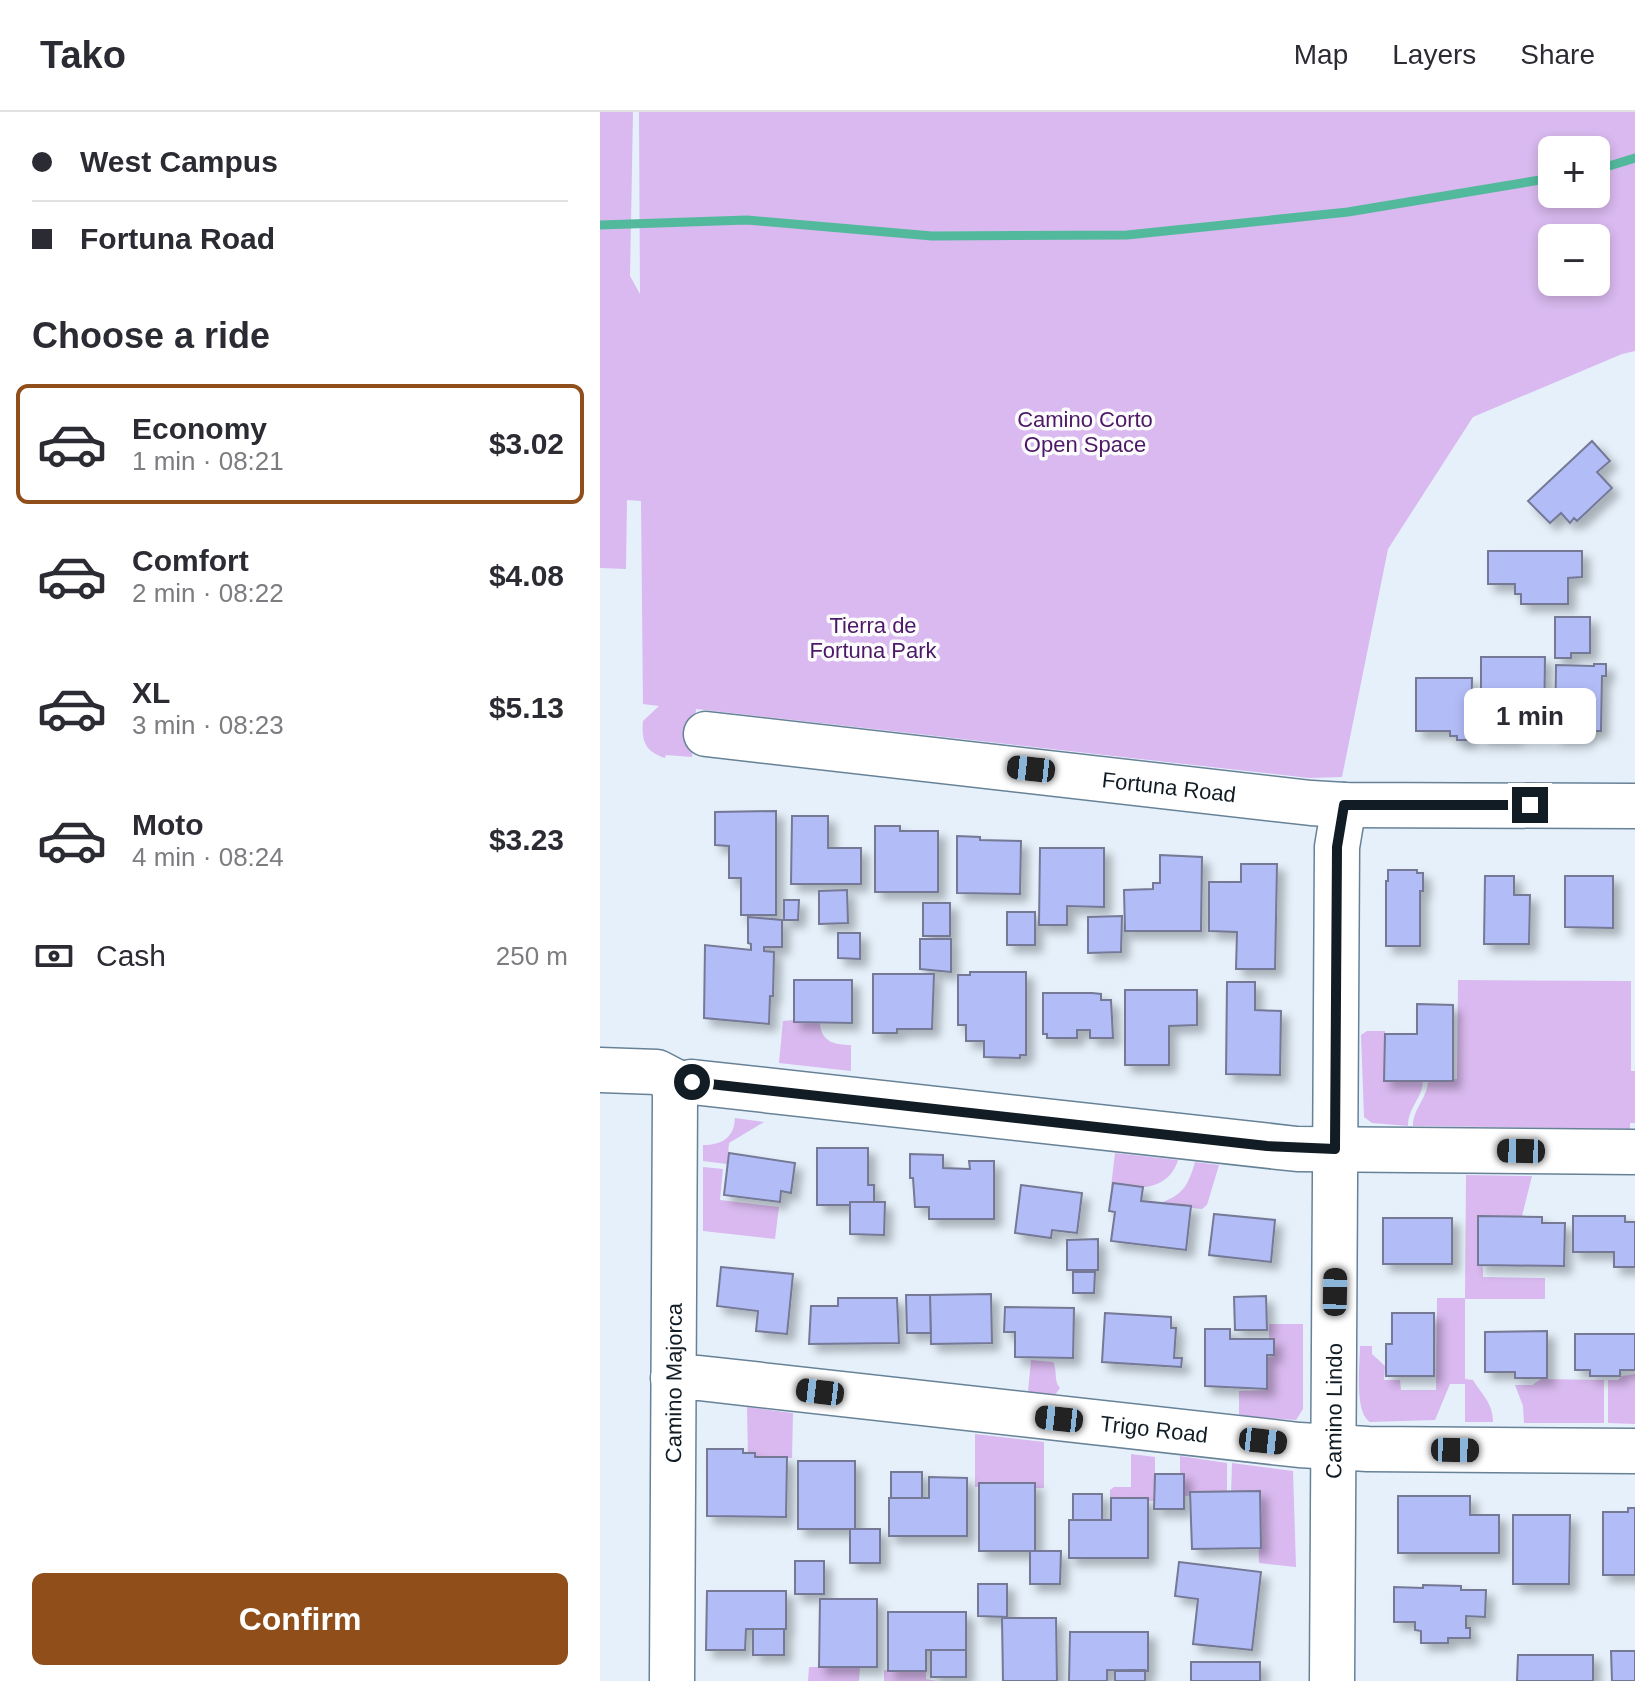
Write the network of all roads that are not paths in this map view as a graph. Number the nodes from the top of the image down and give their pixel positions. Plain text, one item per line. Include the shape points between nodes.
1 (706, 734) dead end
2 (1344, 805) junction
3 (1635, 806) edge
4 (600, 1070) edge
5 (680, 1084) junction
6 (1335, 1149) junction
7 (1635, 1152) edge
8 (673, 1378) junction
9 (1333, 1447) junction
10 (1635, 1451) edge
11 (672, 1681) edge
12 (1332, 1681) edge

1 - 2 street, Fortuna Road
2 - 3 street, Fortuna Road
2 - 6 street, Camino Lindo via 1337,847
4 - 5 street via 657,1072
5 - 6 street
5 - 8 street, Camino Majorca via 675,1094
6 - 7 street
6 - 9 street, Camino Lindo
8 - 9 street, Trigo Road
8 - 11 street, Camino Majorca
9 - 10 street, Trigo Road
9 - 12 street, Camino Lindo

